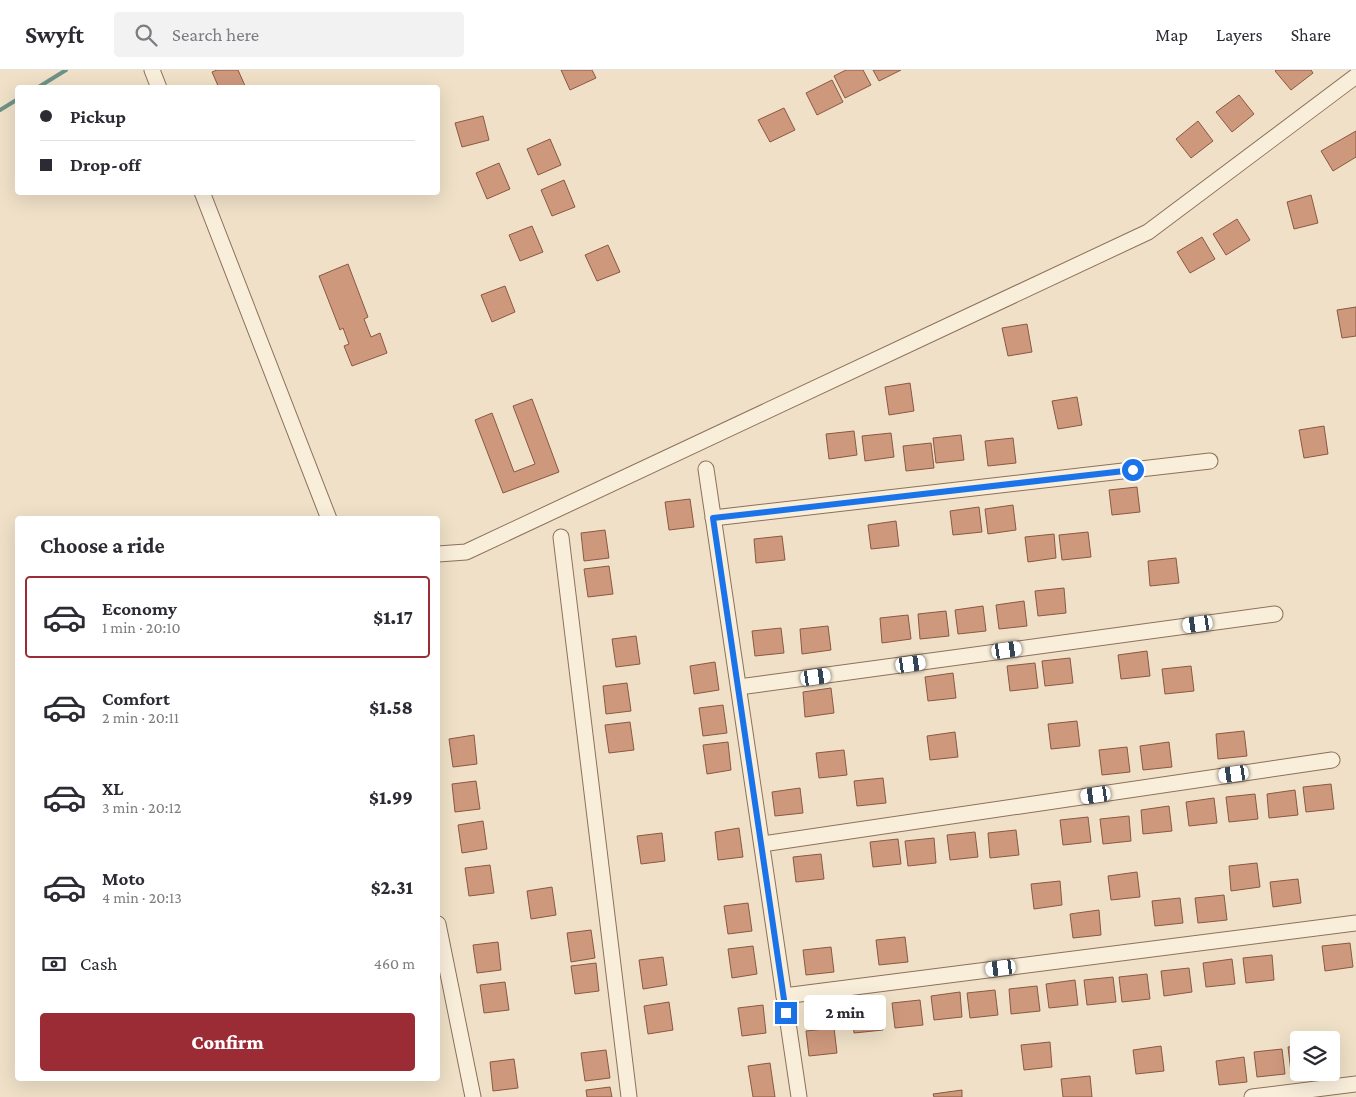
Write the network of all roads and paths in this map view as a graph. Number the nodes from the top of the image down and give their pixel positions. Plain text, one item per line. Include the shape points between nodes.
1 (152, 70) edge
2 (1356, 76) edge
3 (158, 85) edge
4 (203, 195) edge
5 (1210, 461) dead end
6 (706, 469) dead end
7 (328, 516) edge
8 (713, 518) junction
9 (561, 537) dead end
10 (440, 554) edge
11 (1275, 614) dead end
12 (739, 687) junction
13 (1332, 760) dead end
14 (762, 844) junction
15 (1356, 923) edge
16 (440, 934) edge
17 (784, 996) junction
18 (1356, 1084) edge
19 (473, 1097) edge
20 (629, 1097) edge
21 (799, 1097) edge
22 (1252, 1097) edge

1 - 3 street
2 - 10 street via 1148,232 466,552
4 - 7 street
5 - 8 street
6 - 8 street
8 - 12 street
9 - 20 street
11 - 12 street
12 - 14 street
13 - 14 street
14 - 17 street
15 - 17 street
16 - 19 street
17 - 21 street
18 - 22 street

